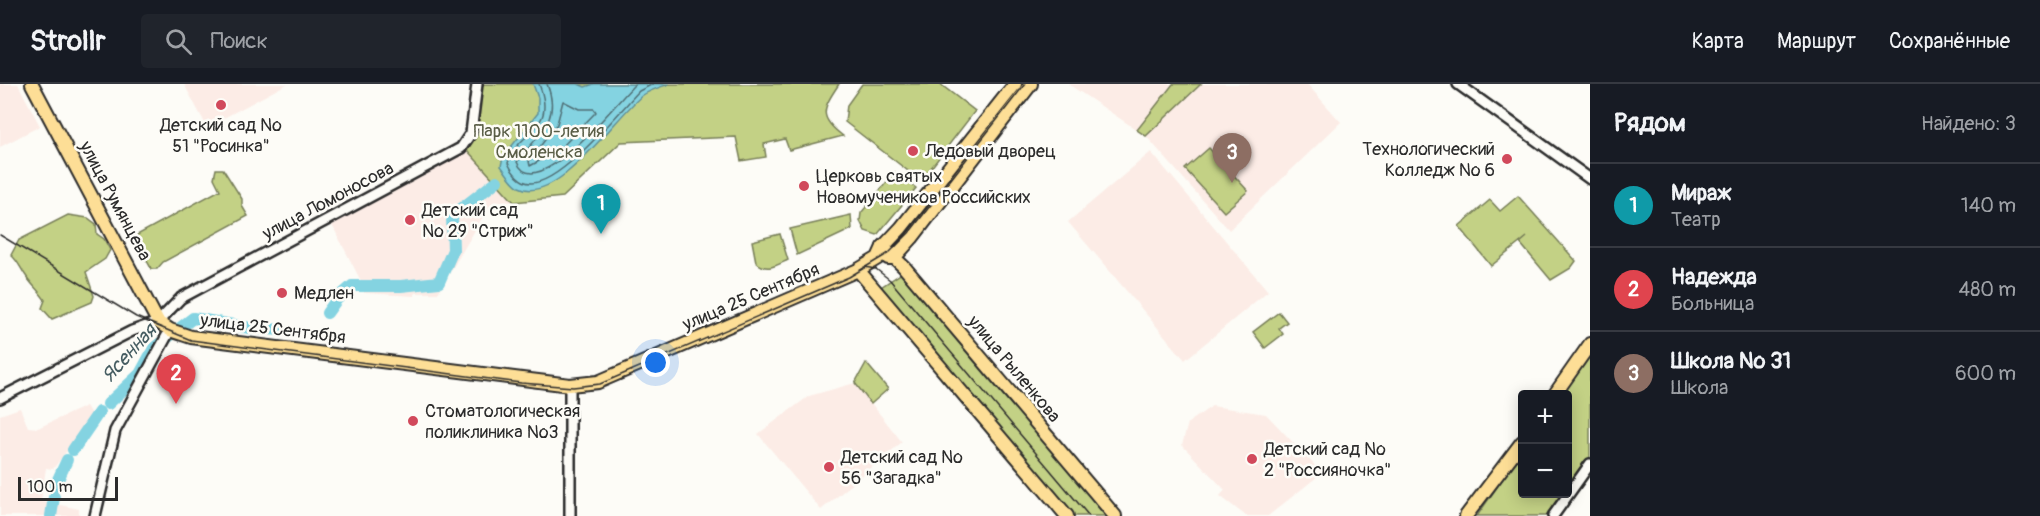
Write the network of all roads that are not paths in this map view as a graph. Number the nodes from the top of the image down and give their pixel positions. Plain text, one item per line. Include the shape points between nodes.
1 (32, 84) edge
2 (477, 84) edge
3 (1015, 84) edge
4 (1031, 84) edge
5 (1458, 84) edge
6 (1590, 179) edge
7 (881, 253) junction
8 (894, 258) junction
9 (858, 270) junction
10 (158, 322) junction
11 (170, 331) junction
12 (1590, 344) edge
13 (570, 385) junction
14 (1558, 390) edge
15 (0, 398) edge
16 (1520, 444) edge
17 (1590, 465) edge
18 (95, 516) edge
19 (570, 516) edge
20 (1067, 516) edge
21 (1115, 516) edge
22 (1466, 516) edge
23 (1553, 516) edge

1 - 10 main road, улица Румянцева
2 - 10 street, улица Ломоносова via 471,133 461,148 181,298
3 - 7 main road, улица 25 Сентября
4 - 8 main road
5 - 6 street
7 - 8 main road, улица Рыленкова
7 - 9 main road, улица 25 Сентября
8 - 21 main road, улица Рыленкова
9 - 13 main road, улица 25 Сентября via 598,382
9 - 20 main road
10 - 11 main road, улица Румянцева
10 - 15 street via 132,331
11 - 13 main road, улица 25 Сентября via 191,337
11 - 18 street via 115,431
12 - 14 main road
13 - 19 street
16 - 22 main road
17 - 23 street

